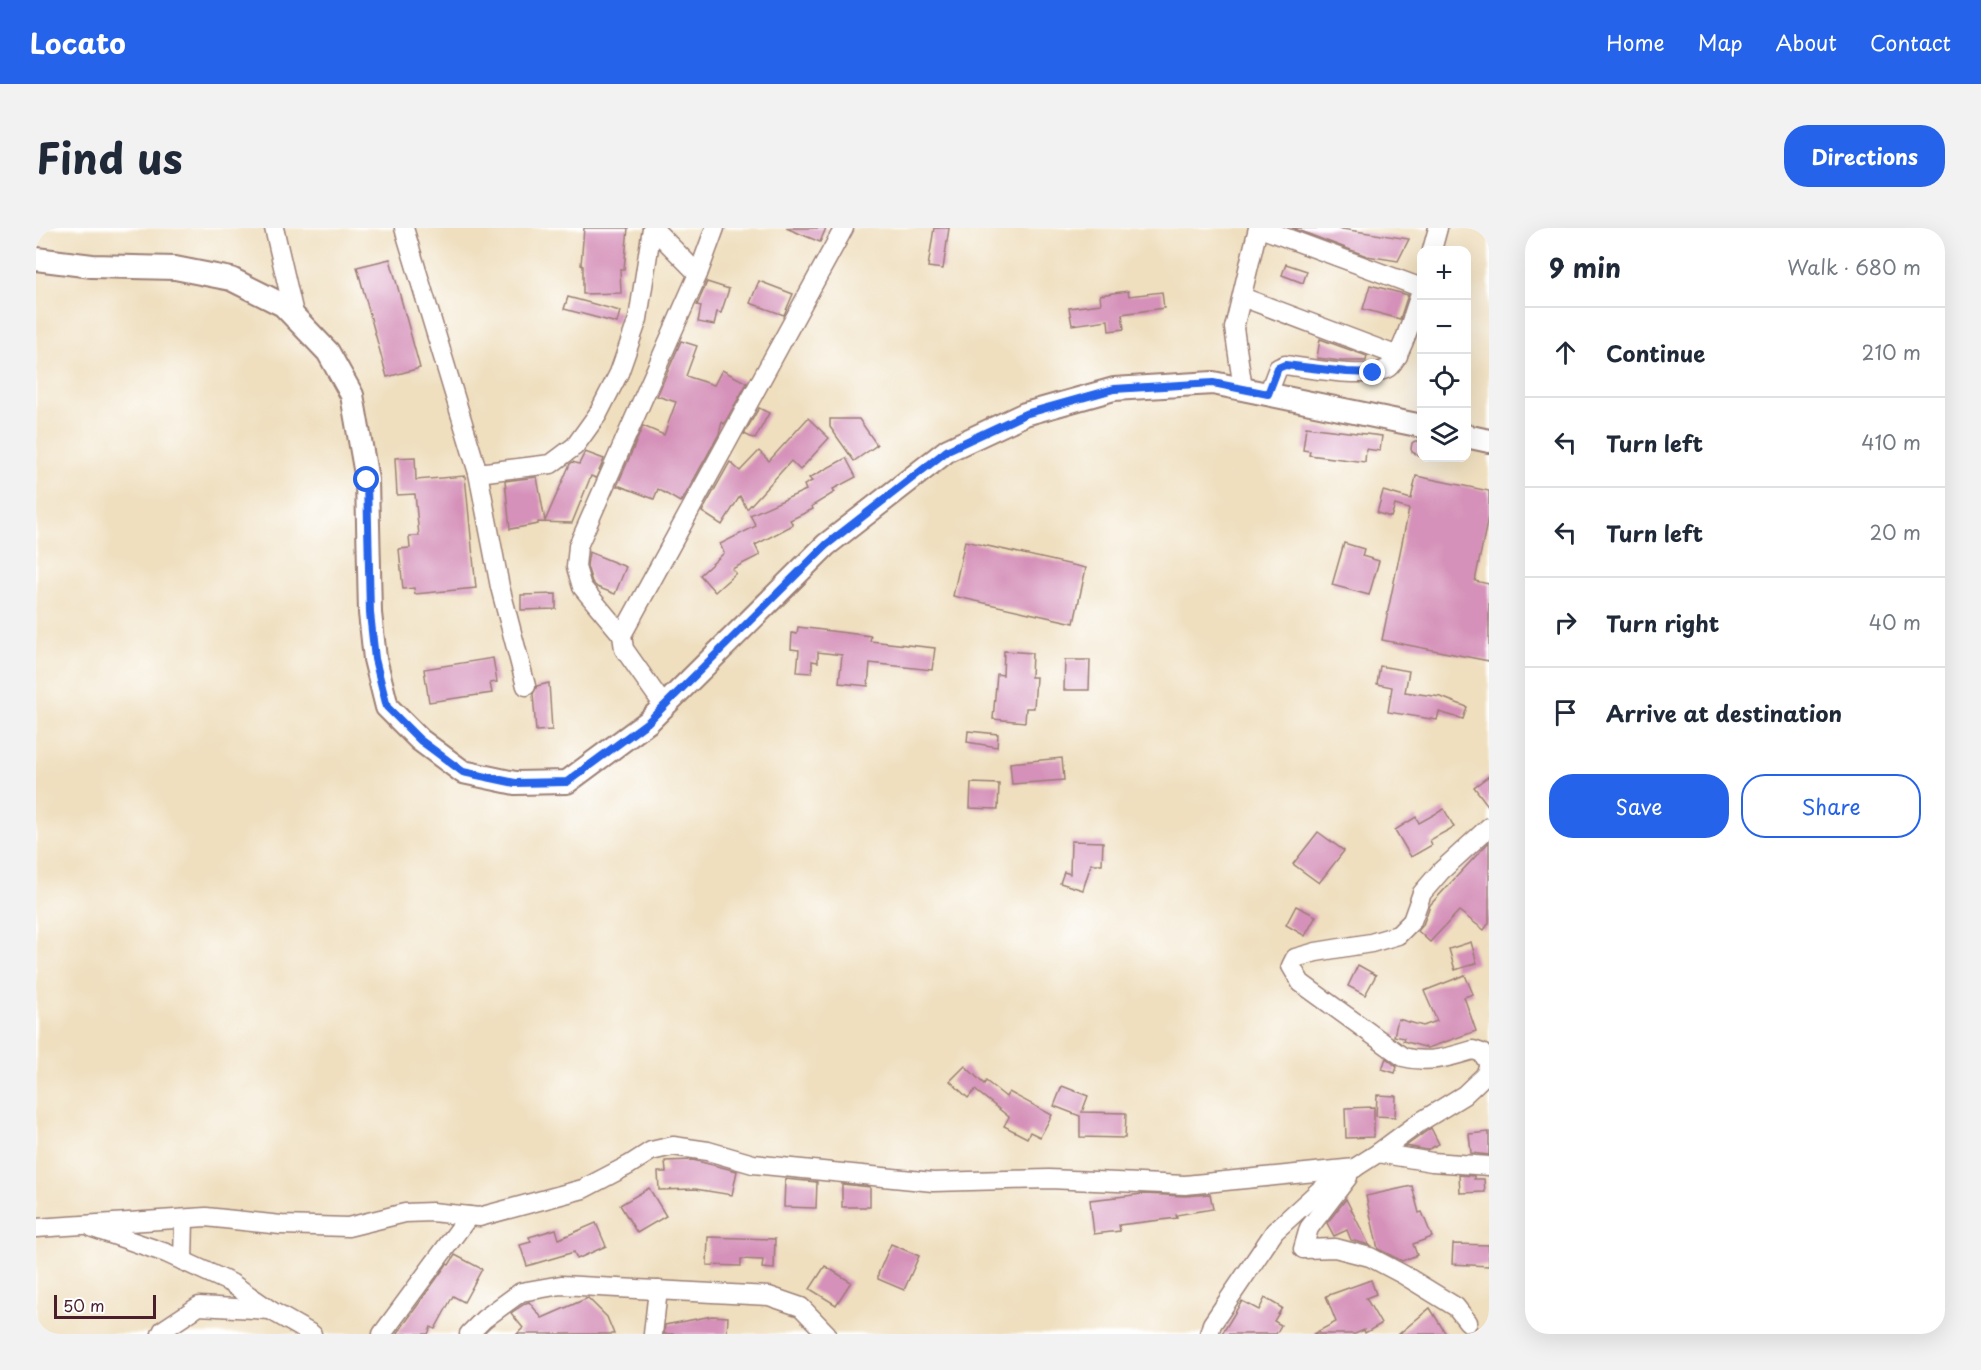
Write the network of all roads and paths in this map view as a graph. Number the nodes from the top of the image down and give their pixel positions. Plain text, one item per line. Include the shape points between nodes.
1 (274, 228) edge
2 (404, 228) edge
3 (653, 228) edge
4 (715, 228) edge
5 (844, 228) edge
6 (1259, 228) edge
7 (1438, 228) edge
8 (1433, 246) edge
9 (36, 259) edge
10 (698, 274) junction
11 (1417, 287) edge
12 (1242, 297) junction
13 (1418, 300) edge
14 (295, 318) junction
15 (1398, 356) junction
16 (1243, 389) junction
17 (1268, 394) junction
18 (1417, 425) edge
19 (1471, 437) edge
20 (1489, 441) edge
21 (478, 473) junction
22 (622, 635) junction
23 (526, 686) dead end
24 (664, 706) junction
25 (1489, 827) edge
26 (1378, 1153) junction
27 (1489, 1166) edge
28 (1354, 1168) junction
29 (469, 1216) junction
30 (184, 1219) junction
31 (85, 1225) junction
32 (36, 1228) edge
33 (183, 1261) junction
34 (658, 1290) junction
35 (270, 1310) junction
36 (1468, 1322) dead end
37 (161, 1334) edge
38 (312, 1334) edge
39 (382, 1334) edge
40 (469, 1334) edge
41 (653, 1334) edge
42 (827, 1334) edge
43 (1209, 1334) edge

1 - 14 street
2 - 21 street
3 - 10 street
3 - 21 street via 638,319 619,373 598,414 575,446 551,464
4 - 10 street
5 - 22 street
6 - 11 street
6 - 12 street
7 - 8 street
9 - 14 main road via 92,267 175,268 231,279 283,305
10 - 22 street via 578,546 576,567 582,587
12 - 15 street
12 - 16 street via 1234,328
13 - 15 street
14 - 24 main road via 328,352 352,395 367,480 375,659 387,707 395,716 463,772 515,783 567,782
15 - 17 street via 1389,369 1373,373 1285,365 1278,368
16 - 17 main road
16 - 24 main road via 1213,383 1114,389 1025,414 948,450 826,545
17 - 18 main road
19 - 20 main road
21 - 23 street via 500,587
22 - 24 street via 624,649
25 - 26 street via 1422,893 1412,921 1398,935 1305,955 1295,958 1291,966 1301,983 1403,1057 1443,1059 1473,1050 1482,1053 1489,1064 1485,1075 1464,1095
26 - 27 street
26 - 28 street
28 - 29 street via 1185,1185 1049,1179 933,1182 753,1164 673,1146 651,1151 583,1189 479,1217
28 - 36 street via 1309,1228 1303,1249 1335,1248 1370,1257 1456,1307
28 - 43 street via 1320,1190 1275,1231
29 - 30 street via 405,1213 348,1227 206,1217
29 - 39 street
30 - 31 street
30 - 33 street
31 - 32 street
31 - 33 street
33 - 35 street via 231,1282
34 - 40 street via 561,1285 521,1292
34 - 41 street
34 - 42 street via 769,1296 801,1307
35 - 37 street via 199,1306
35 - 38 street

